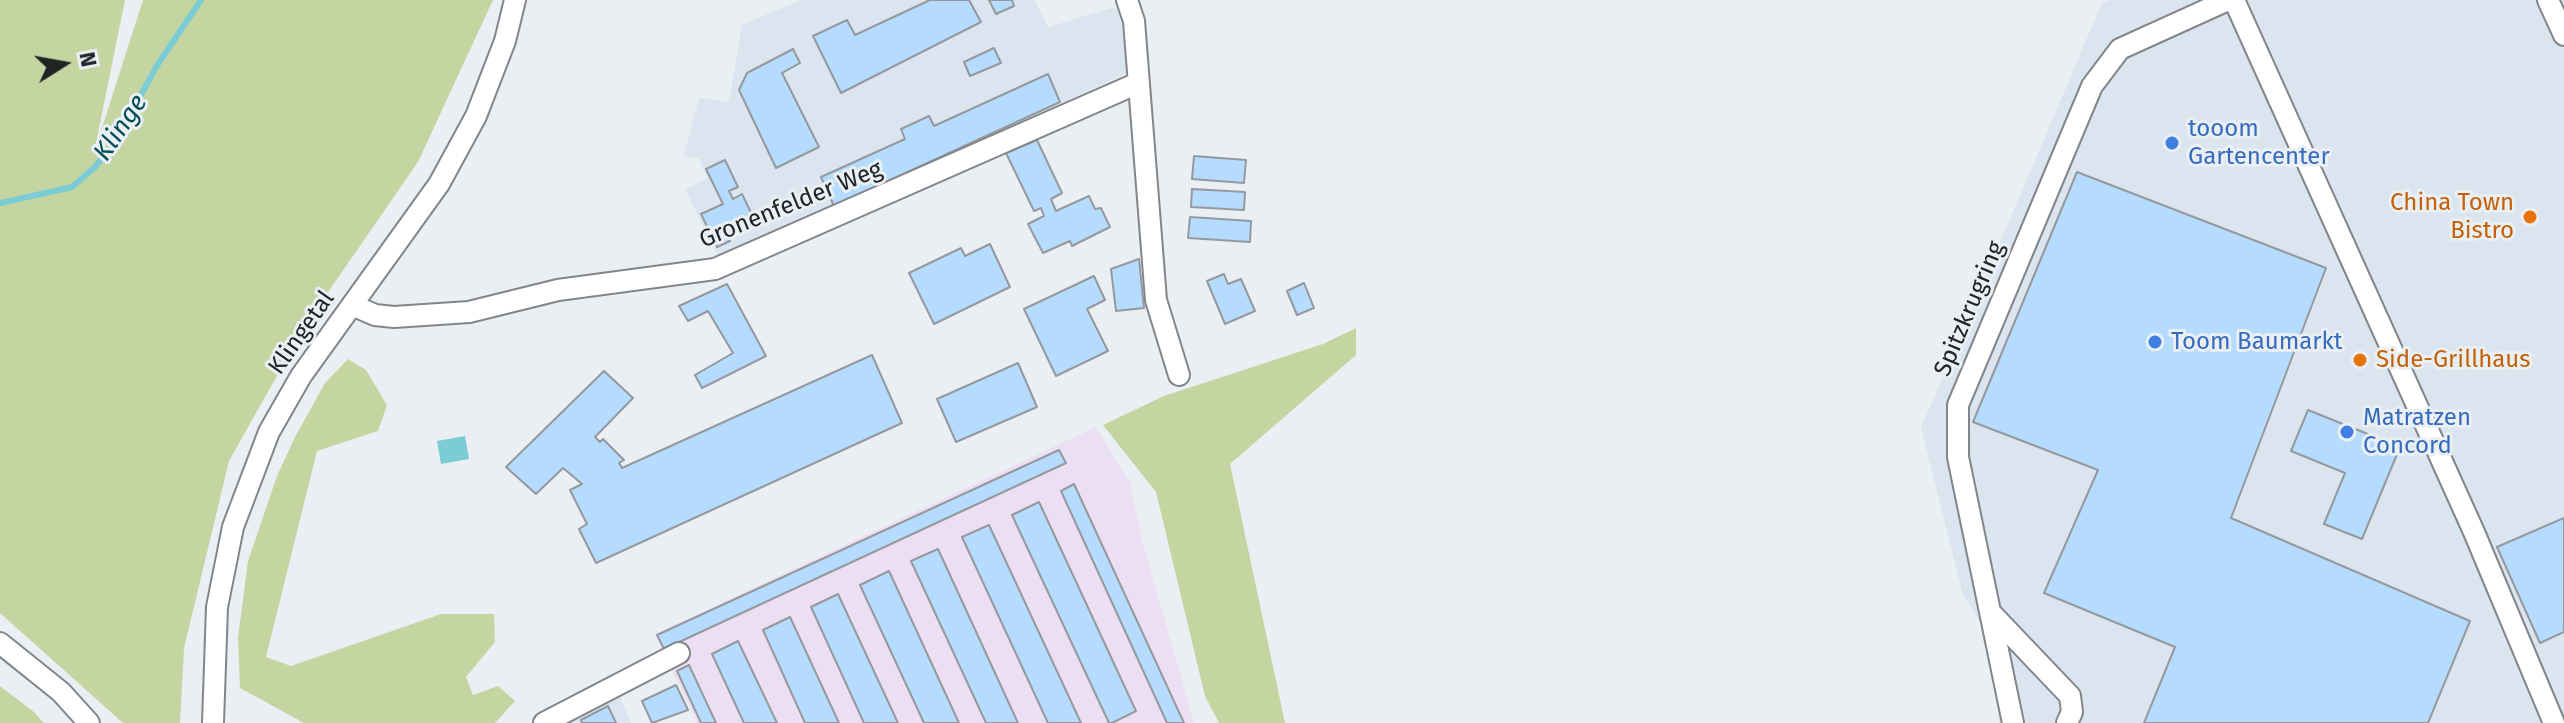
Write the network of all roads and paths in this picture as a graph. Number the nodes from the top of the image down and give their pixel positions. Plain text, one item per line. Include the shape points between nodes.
1 (515, 0) edge
2 (1127, 0) edge
3 (2231, 0) edge
4 (2548, 0) edge
5 (2564, 35) edge
6 (1138, 83) junction
7 (352, 305) junction
8 (1179, 375) dead end
9 (1990, 612) junction
10 (0, 643) edge
11 (679, 653) dead end
12 (89, 723) edge
13 (213, 723) edge
14 (544, 723) edge
15 (2013, 723) edge
16 (2067, 723) edge
17 (2554, 723) edge

1 - 7 street, Klingetal via 476,116 432,195
2 - 6 street via 1134,21
3 - 9 street, Spitzkrugring via 2120,49 2092,86 1958,405 1958,457
3 - 17 street, Spitzkrugring via 2474,532
4 - 5 street
6 - 7 street, Gronenfelder Weg via 715,269 558,290 469,312 394,317
6 - 8 street via 1156,300
7 - 13 street, Klingetal via 269,432 233,527 217,607
9 - 15 street, Spitzkrugring
9 - 16 street via 2070,696
10 - 12 street via 61,692
11 - 14 street

